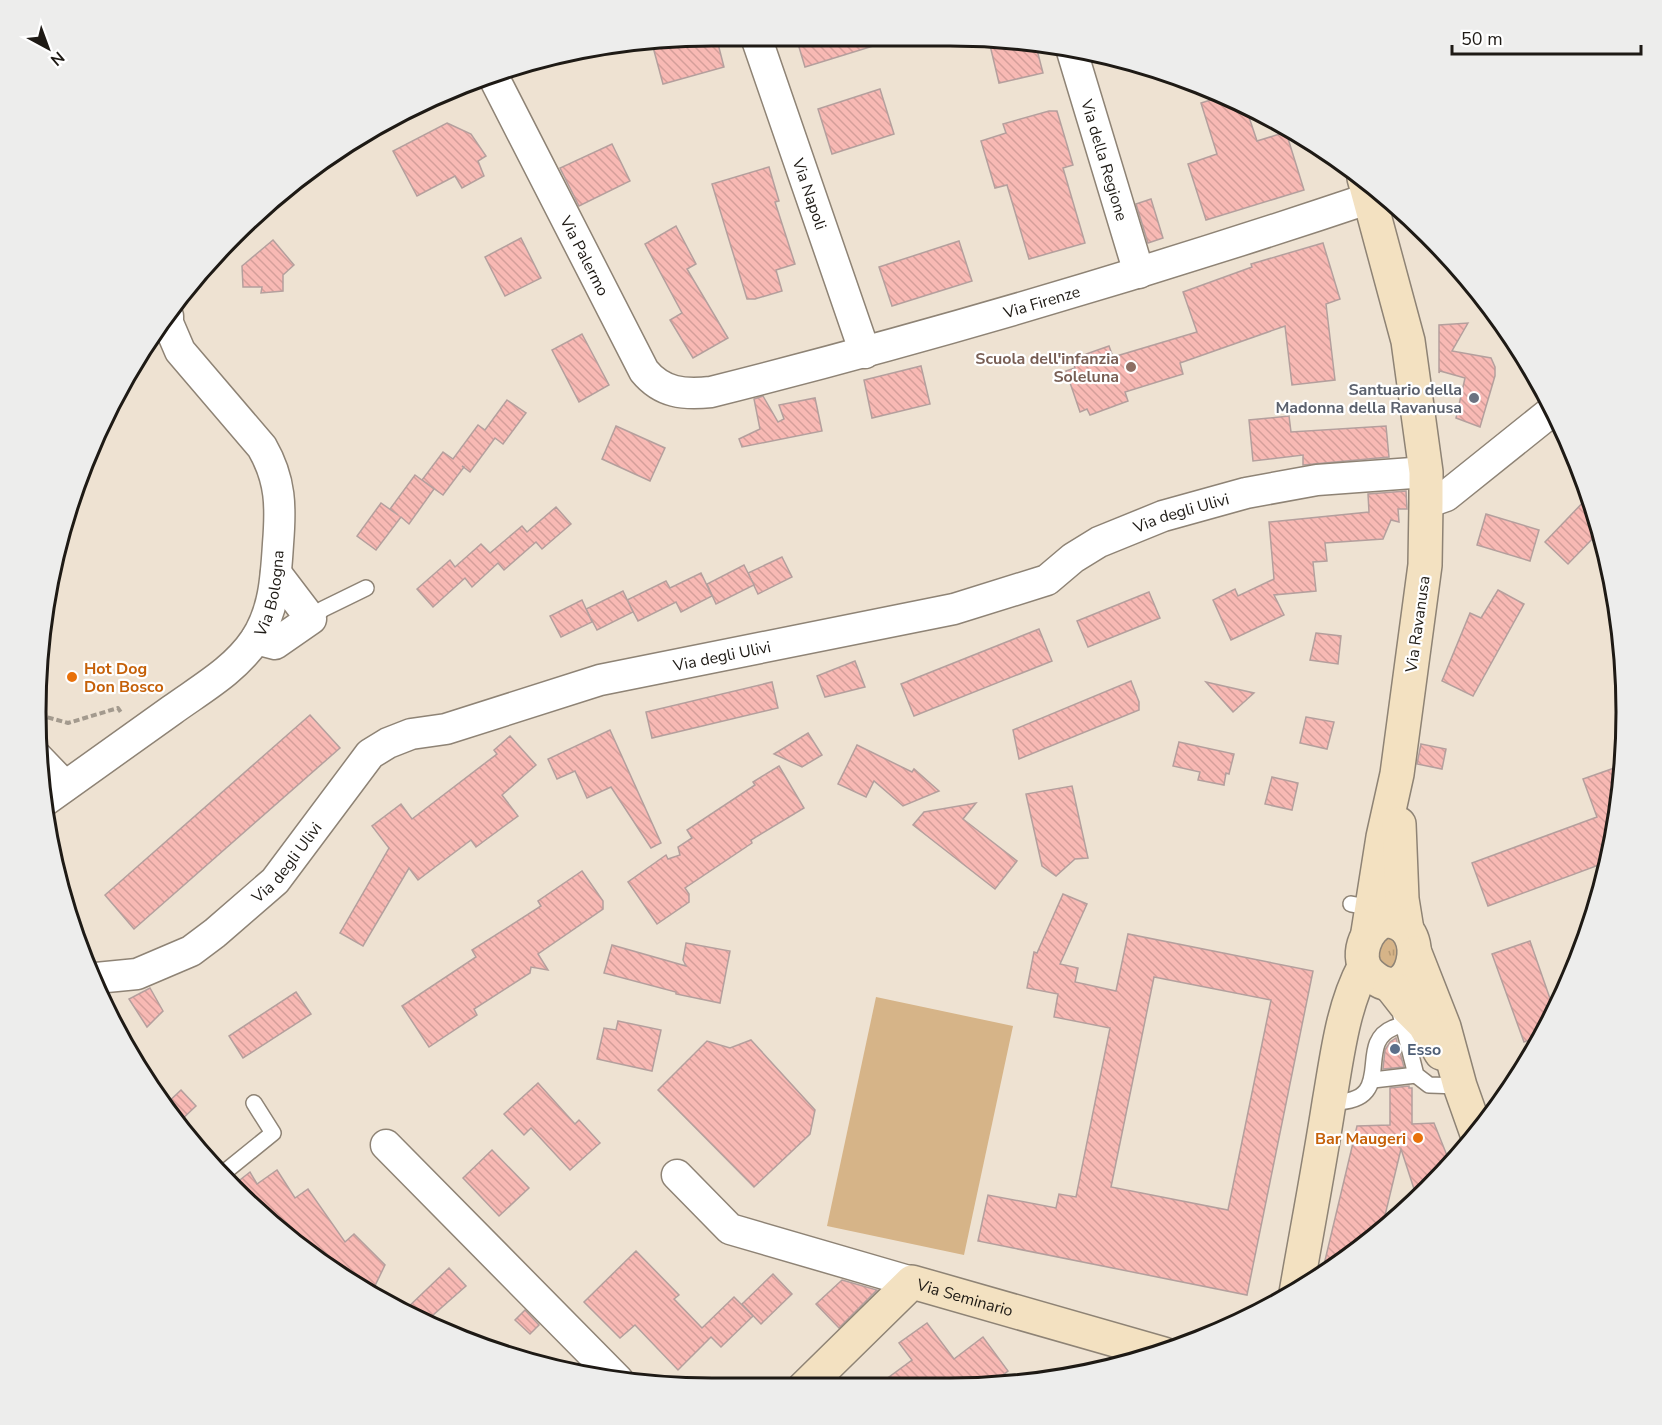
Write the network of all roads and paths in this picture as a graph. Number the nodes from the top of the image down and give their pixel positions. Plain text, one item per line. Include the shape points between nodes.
1 (759, 46) edge
2 (1074, 58) edge
3 (497, 82) edge
4 (1362, 190) edge
5 (1369, 196) edge
6 (1139, 273) junction
7 (170, 327) edge
8 (865, 353) junction
9 (711, 392) joint
10 (1546, 416) edge
11 (1426, 488) junction
12 (276, 573) junction
13 (366, 588) dead end
14 (311, 619) junction
15 (256, 639) junction
16 (124, 716) dead end
17 (46, 717) edge
18 (1397, 774) junction
19 (55, 793) edge
20 (1363, 915) junction
21 (1411, 942) junction
22 (102, 977) edge
23 (1379, 978) junction
24 (1414, 1025) junction
25 (1416, 1075) junction
26 (1373, 1080) junction
27 (1460, 1086) junction
28 (1330, 1102) junction
29 (254, 1103) dead end
30 (1474, 1123) edge
31 (386, 1145) dead end
32 (228, 1169) edge
33 (677, 1174) dead end
34 (1298, 1279) edge
35 (912, 1282) junction
36 (1146, 1349) edge
37 (608, 1370) edge
38 (814, 1378) edge

1 - 8 street, Via Napoli
2 - 6 street, Via della Regione
3 - 9 street, Via Palermo via 644,371 667,390 687,394
4 - 6 street, Via Firenze
5 - 11 main road, Via Ravanusa via 1408,341
6 - 8 street, Via Firenze
7 - 12 street, Via Bologna via 180,351 262,447 271,463 278,485 280,518
8 - 9 street, Via Firenze
10 - 11 street via 1446,496
11 - 18 main road, Via Ravanusa via 1425,565
11 - 22 street, Via degli Ulivi via 1317,480 1246,493 1163,516 1099,542 1047,580 954,609 600,680 446,729 411,734 370,754 275,881 215,933 191,951 137,974
12 - 14 street
12 - 15 street, Via Bologna via 272,598
13 - 14 lane
14 - 15 street via 275,644
15 - 19 street, Via Bologna via 231,668
16 - 17 path via 117,708 68,723
18 - 20 main road
18 - 21 main road via 1402,899
20 - 21 main road via 1379,923 1393,921
20 - 23 main road via 1365,942
21 - 23 main road via 1412,966 1407,976 1401,982
21 - 27 main road via 1444,1027
23 - 24 main road via 1408,1008
23 - 28 main road via 1350,999
24 - 25 lane
24 - 26 lane via 1382,1034 1375,1046
24 - 27 main road
25 - 26 lane
25 - 27 lane via 1429,1085
26 - 28 lane via 1361,1096 1347,1103
27 - 30 main road
28 - 34 main road
29 - 32 lane via 273,1133
31 - 37 street
33 - 35 street via 730,1229
35 - 36 main road, Via Seminario
35 - 38 main road, Via Seminario

